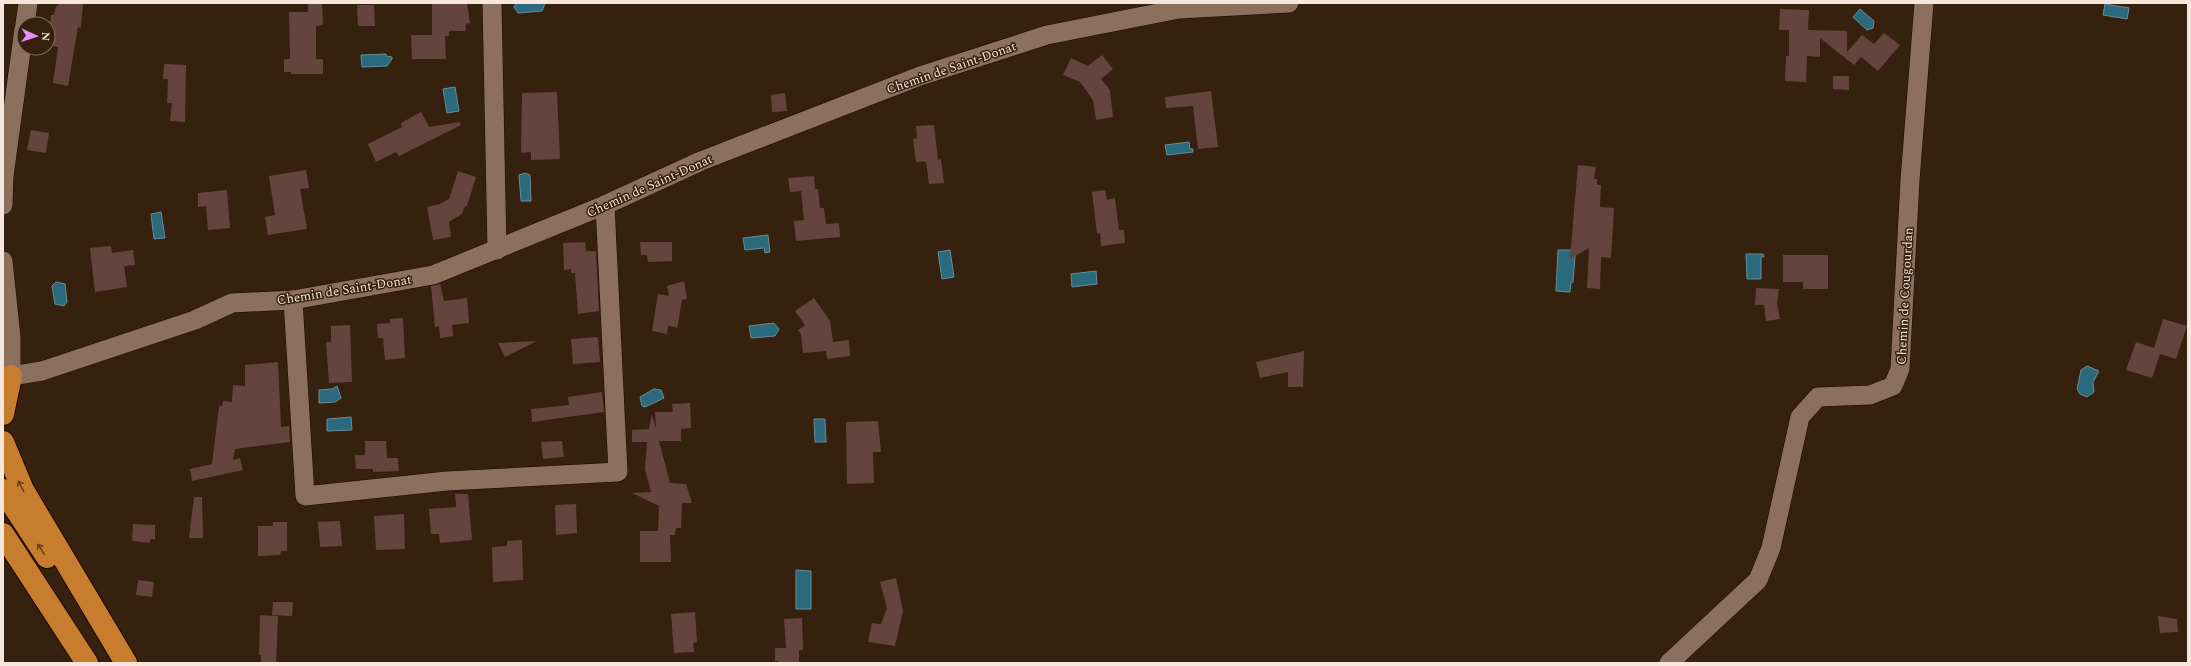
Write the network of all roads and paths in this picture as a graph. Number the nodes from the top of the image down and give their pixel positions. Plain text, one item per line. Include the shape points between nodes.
1 (28, 3) edge
2 (492, 3) edge
3 (1289, 3) edge
4 (1924, 3) edge
5 (26, 16) edge
6 (20, 56) edge
7 (3, 205) edge
8 (605, 205) junction
9 (497, 250) junction
10 (3, 261) edge
11 (293, 300) junction
12 (7, 377) edge
13 (3, 414) edge
14 (3, 442) edge
15 (3, 490) edge
16 (3, 534) edge
17 (3, 555) edge
18 (77, 663) edge
19 (87, 663) edge
20 (117, 663) edge
21 (126, 663) edge
22 (1669, 663) edge

1 - 5 street
2 - 9 street
3 - 8 street, Chemin de Saint-Donat via 1179,9 1047,34 912,79 701,161
4 - 22 street, Chemin de Cougourdan via 1910,180 1900,369 1893,386 1870,395 1818,397 1800,417 1771,548 1758,580
6 - 7 street via 4,176
8 - 9 street, Chemin de Saint-Donat
8 - 11 street via 618,472 447,481 305,496
9 - 11 street, Chemin de Saint-Donat via 433,275
10 - 12 street via 11,337
11 - 12 street, Chemin de Saint-Donat via 232,303 195,320 42,371
12 - 13 highway
21 -> 14 highway via 23,490
20 -> 15 highway
16 - 19 highway
17 - 18 highway

